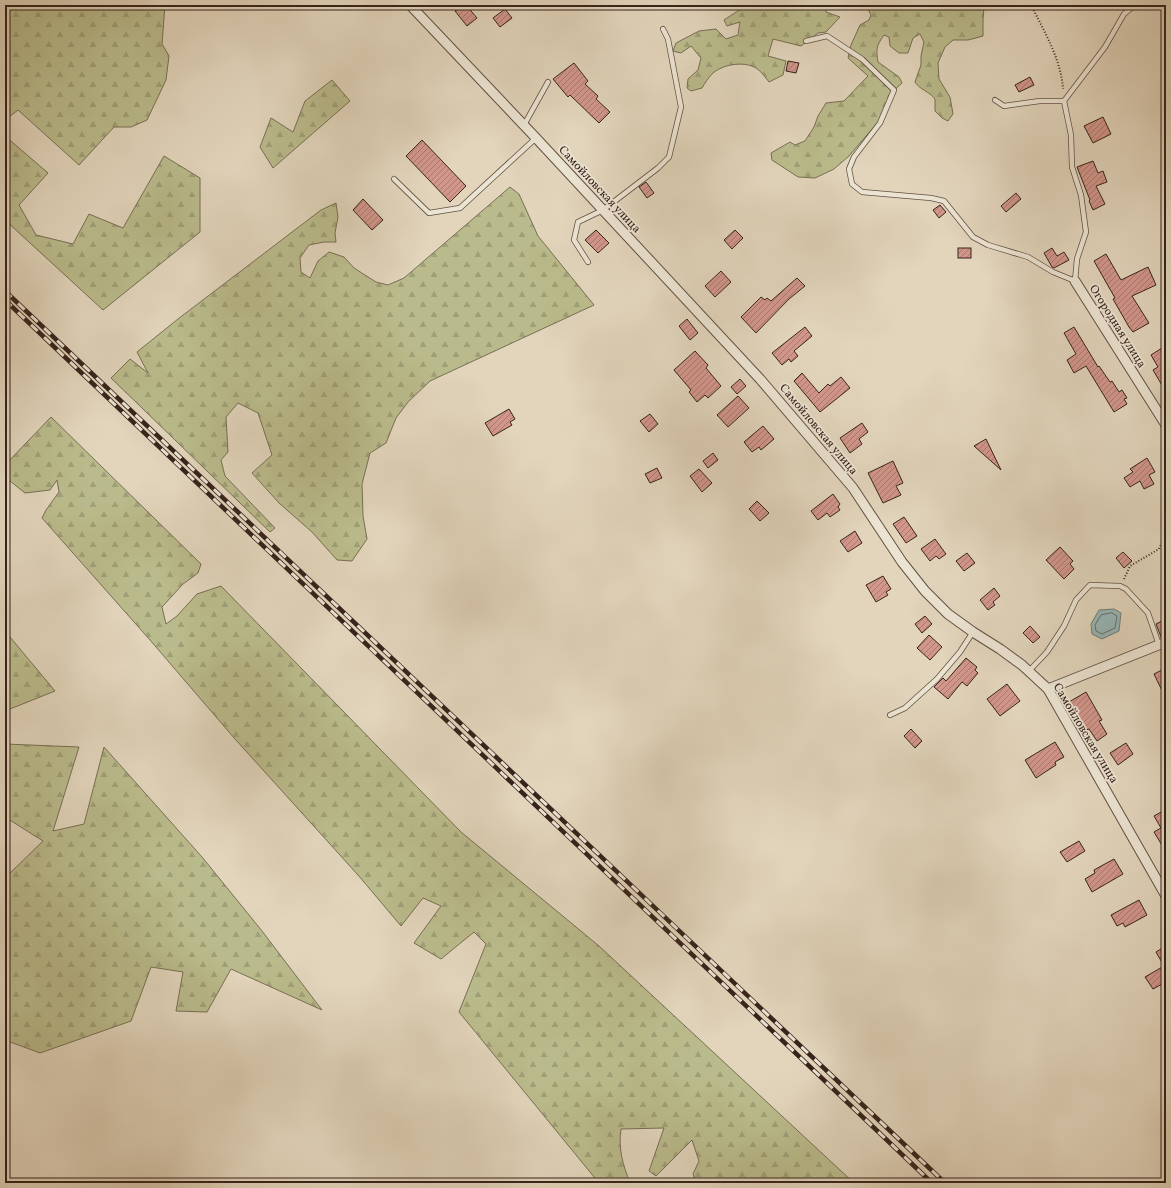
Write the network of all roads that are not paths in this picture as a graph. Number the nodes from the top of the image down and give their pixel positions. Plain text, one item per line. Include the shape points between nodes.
1 (410, 5) edge
2 (1135, 5) edge
3 (663, 29) dead end
4 (806, 41) dead end
5 (548, 82) dead end
6 (995, 100) dead end
7 (1064, 102) junction
8 (524, 125) junction
9 (536, 138) junction
10 (394, 179) dead end
11 (603, 210) junction
12 (588, 262) dead end
13 (1076, 281) junction
14 (1166, 425) edge
15 (973, 632) junction
16 (1162, 643) edge
17 (1029, 672) junction
18 (1048, 689) junction
19 (890, 714) dead end
20 (1166, 896) edge

1 - 8 street, Самойловская улица
2 - 7 lane via 1124,14 1105,47
3 - 11 lane via 668,38 680,107 669,157
4 - 13 lane via 826,36 862,59 894,90 880,123 854,157 849,169 852,184 862,192 944,201 973,237 988,245 1028,257 1053,272
5 - 8 lane
6 - 7 lane via 1004,106 1040,101
7 - 13 lane via 1071,135 1072,167 1081,195 1086,232 1077,260
8 - 9 street, Самойловская улица
9 - 10 lane via 460,208 429,214
9 - 11 street, Самойловская улица
11 - 12 lane via 578,222 574,240
11 - 15 street, Самойловская улица via 760,379 853,488 902,562 925,591 948,614
13 - 14 street, Огородная улица
15 - 17 street, Самойловская улица
15 - 19 lane via 937,679 905,708
16 - 17 lane via 1148,614 1126,589 1120,586 1090,585 1076,600 1064,626 1047,652
16 - 18 street
17 - 18 street, Самойловская улица
18 - 20 street, Самойловская улица

